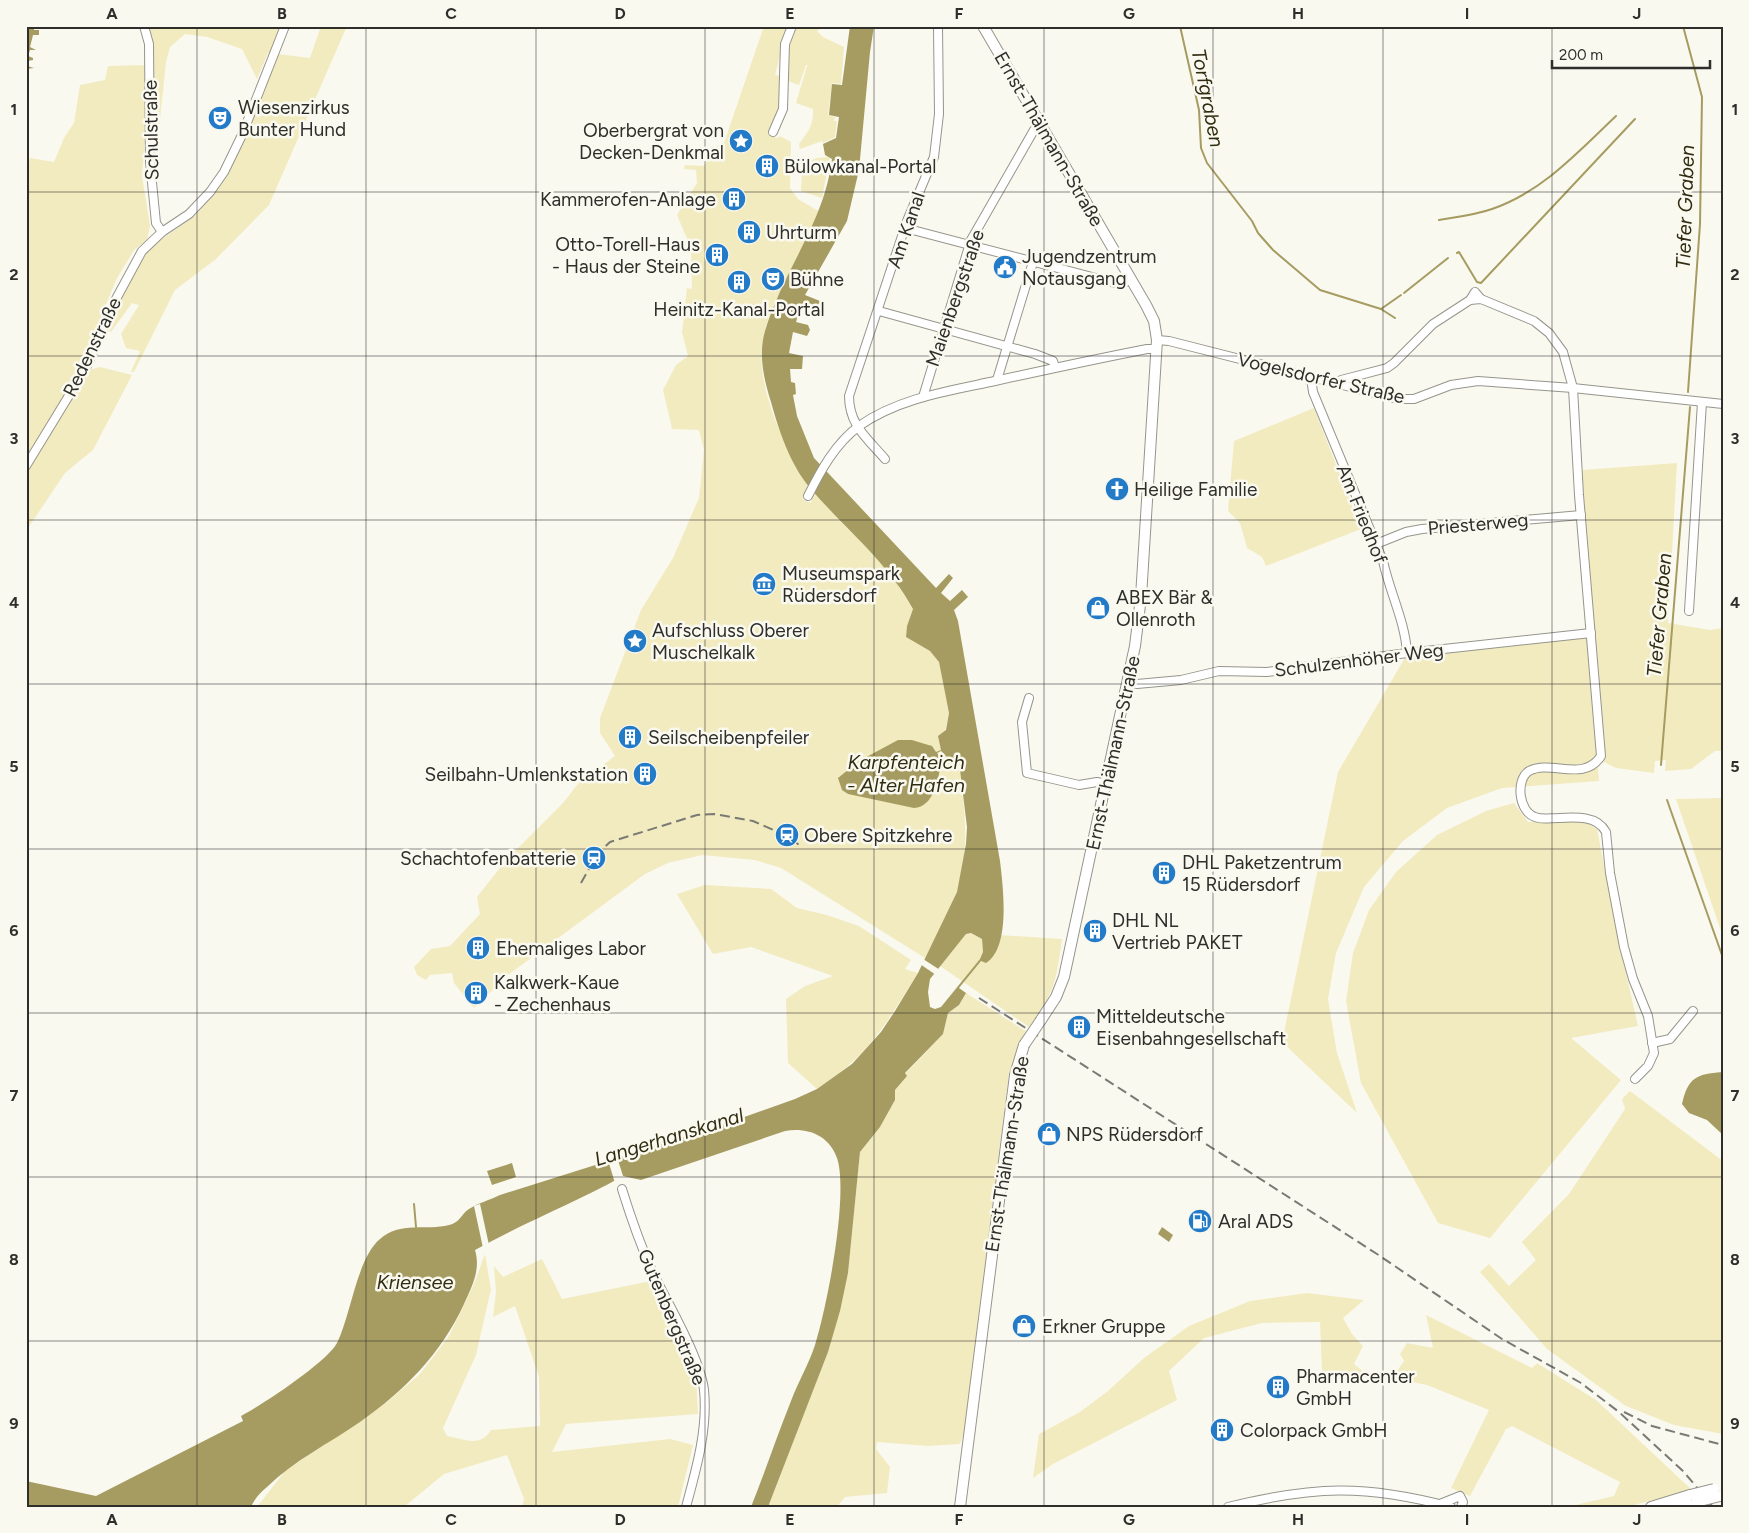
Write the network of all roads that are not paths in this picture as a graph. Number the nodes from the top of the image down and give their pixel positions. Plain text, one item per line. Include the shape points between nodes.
1 (144, 26) edge
2 (285, 26) edge
3 (792, 26) edge
4 (938, 26) edge
5 (983, 26) edge
6 (1041, 126) junction
7 (773, 132) dead end
8 (905, 228) junction
9 (162, 232) junction
10 (969, 245) junction
11 (1033, 262) junction
12 (1130, 279) junction
13 (879, 311) junction
14 (943, 330) junction
15 (1157, 345) junction
16 (1006, 348) junction
17 (1055, 367) junction
18 (1310, 378) junction
19 (997, 380) junction
20 (1339, 385) junction
21 (1573, 388) junction
22 (922, 397) junction
23 (1702, 402) junction
24 (1723, 404) edge
25 (858, 428) junction
26 (885, 459) dead end
27 (26, 466) edge
28 (808, 496) dead end
29 (1581, 515) junction
30 (1376, 544) junction
31 (1689, 611) dead end
32 (1591, 633) junction
33 (1407, 653) junction
34 (1128, 682) junction
35 (1029, 698) dead end
36 (1107, 784) junction
37 (1693, 1012) dead end
38 (1652, 1043) junction
39 (1635, 1079) dead end
40 (622, 1189) dead end
41 (1720, 1492) edge
42 (1693, 1498) junction
43 (1440, 1504) junction
44 (686, 1507) edge
45 (960, 1507) edge
46 (1228, 1507) edge
47 (1451, 1507) edge
48 (1461, 1507) edge
49 (1651, 1507) edge
50 (1679, 1507) edge

1 - 9 street, Schulstraße via 149,44 150,162 156,223
2 - 9 street, Redenstraße via 246,126 224,172 189,214
3 - 7 street via 785,44 783,109
4 - 8 street, Am Kanal via 939,114 935,148
5 - 6 main road, Ernst-Thälmann-Straße
6 - 10 street, Maienbergstraße via 1034,130
6 - 12 main road, Ernst-Thälmann-Straße
8 - 10 street
8 - 13 street, Am Kanal
9 - 27 street, Redenstraße via 148,244 134,264 88,366
10 - 11 street
10 - 14 street, Maienbergstraße
11 - 12 street via 1114,283
11 - 16 street
12 - 15 main road, Ernst-Thälmann-Straße via 1154,321
13 - 14 street
13 - 25 street, Am Kanal via 850,396 849,408
14 - 16 street
14 - 22 street, Maienbergstraße
15 - 17 street, Vogelsdorfer Straße
15 - 18 street, Vogelsdorfer Straße via 1171,341
15 - 34 main road, Ernst-Thälmann-Straße via 1141,597
16 - 17 street via 1035,354 1053,361
16 - 19 street
17 - 19 street, Vogelsdorfer Straße
18 - 20 street, Vogelsdorfer Straße
18 - 30 street, Am Friedhof
19 - 22 street, Vogelsdorfer Straße
20 - 21 street, Vogelsdorfer Straße via 1398,400 1414,399 1451,385 1478,381
20 - 21 street via 1341,380 1387,368 1433,324 1470,300 1474,292 1481,299 1534,321 1549,332 1563,352
21 - 23 street, Vogelsdorfer Straße
21 - 29 street
22 - 25 street, Vogelsdorfer Straße via 882,412
23 - 24 street, Vogelsdorfer Straße
23 - 31 street
25 - 26 street
25 - 28 street, Vogelsdorfer Straße via 832,454
29 - 30 street, Priesterweg via 1422,529
29 - 32 street
30 - 33 street, Am Friedhof via 1389,590 1406,631
32 - 33 street, Schulzenhöher Weg
32 - 38 street via 1601,756 1595,764 1581,769 1529,771 1522,782 1522,804 1534,817 1577,816 1603,827 1606,832 1624,947 1648,1016
33 - 34 street, Schulzenhöher Weg via 1267,672 1219,671 1181,680
34 - 36 main road, Ernst-Thälmann-Straße
35 - 36 street via 1022,722 1027,773 1079,785
36 - 45 main road, Ernst-Thälmann-Straße, bridge via 1062,983 1024,1045 1015,1075
37 - 38 street via 1670,1039
38 - 39 street via 1654,1052 1648,1066
40 - 44 street, Gutenbergstraße via 635,1230 679,1324 702,1383 702,1432
41 - 42 main road, bridge
42 - 49 main road
42 - 50 main road
43 - 46 street via 1383,1492 1346,1489 1288,1493
43 - 47 street
43 - 48 street via 1460,1496 1464,1502

